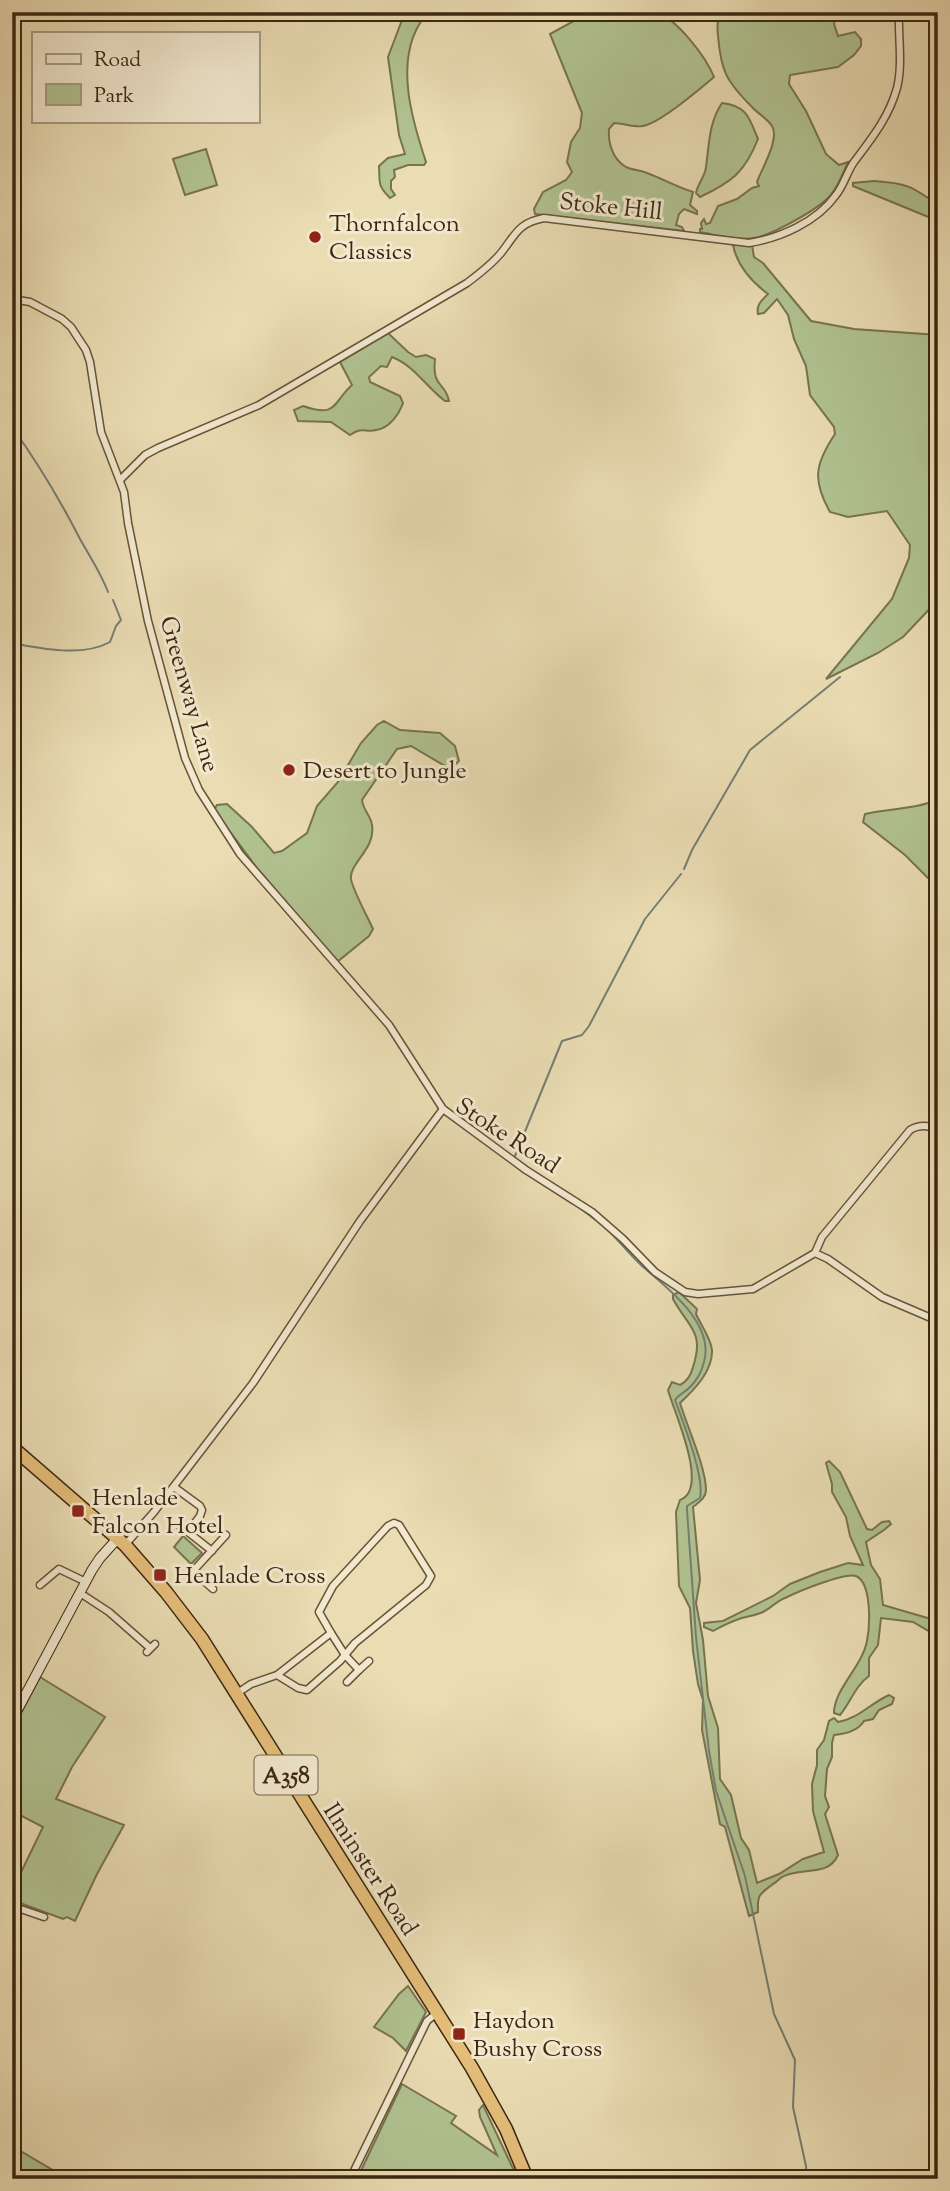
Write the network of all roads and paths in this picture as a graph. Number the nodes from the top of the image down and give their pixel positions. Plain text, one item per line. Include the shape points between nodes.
1 (899, 12) edge
2 (12, 299) edge
3 (121, 479) junction
4 (443, 1109) junction
5 (938, 1129) edge
6 (815, 1253) junction
7 (938, 1321) edge
8 (12, 1447) edge
9 (174, 1486) junction
10 (174, 1521) dead end
11 (188, 1532) junction
12 (226, 1535) dead end
13 (122, 1542) junction
14 (212, 1551) junction
15 (62, 1559) dead end
16 (60, 1569) junction
17 (86, 1582) junction
18 (40, 1585) dead end
19 (214, 1589) dead end
20 (80, 1593) junction
21 (331, 1633) junction
22 (150, 1648) dead end
23 (345, 1655) junction
24 (369, 1661) dead end
25 (359, 1670) junction
26 (277, 1675) junction
27 (347, 1682) dead end
28 (235, 1695) junction
29 (12, 1720) edge
30 (12, 1906) edge
31 (44, 1917) dead end
32 (438, 2012) junction
33 (350, 2179) edge
34 (527, 2179) edge

1 - 3 street, Stoke Hill via 899,75 883,121 847,171 837,194 786,233 748,243 535,220 518,229 489,265 467,283 259,405 145,455
2 - 3 street, Greenway Lane via 30,302 62,319 82,344 90,362 101,432
3 - 4 street, Greenway Lane via 148,621 185,758 199,790 240,854 388,1025
4 - 6 street, Stoke Road via 592,1212 655,1272 685,1293 747,1291
4 - 9 street, Stoke Road via 360,1221 253,1383
5 - 6 street via 922,1125 910,1130 821,1237
6 - 7 street via 882,1297
8 - 13 highway, Ilminster Road / A358
9 - 11 street via 202,1510
9 - 13 street, Stoke Road
10 - 11 street
11 - 14 street
12 - 14 street
13 - 17 street via 100,1558
13 - 28 highway, Ilminster Road / A358 via 195,1630
14 - 19 street via 195,1573
15 - 16 street
16 - 17 street
16 - 18 street
17 - 20 street
20 - 22 street
20 - 29 street
21 - 23 street
21 - 23 street via 319,1612 333,1586 387,1526 399,1525 430,1580
21 - 26 street
23 - 25 street
23 - 26 street via 307,1690
24 - 25 street
25 - 27 street
26 - 28 street
28 - 32 highway, Ilminster Road / A358
30 - 31 street
32 - 33 street via 427,2021
32 - 34 highway, Ilminster Road / A358 via 488,2096

